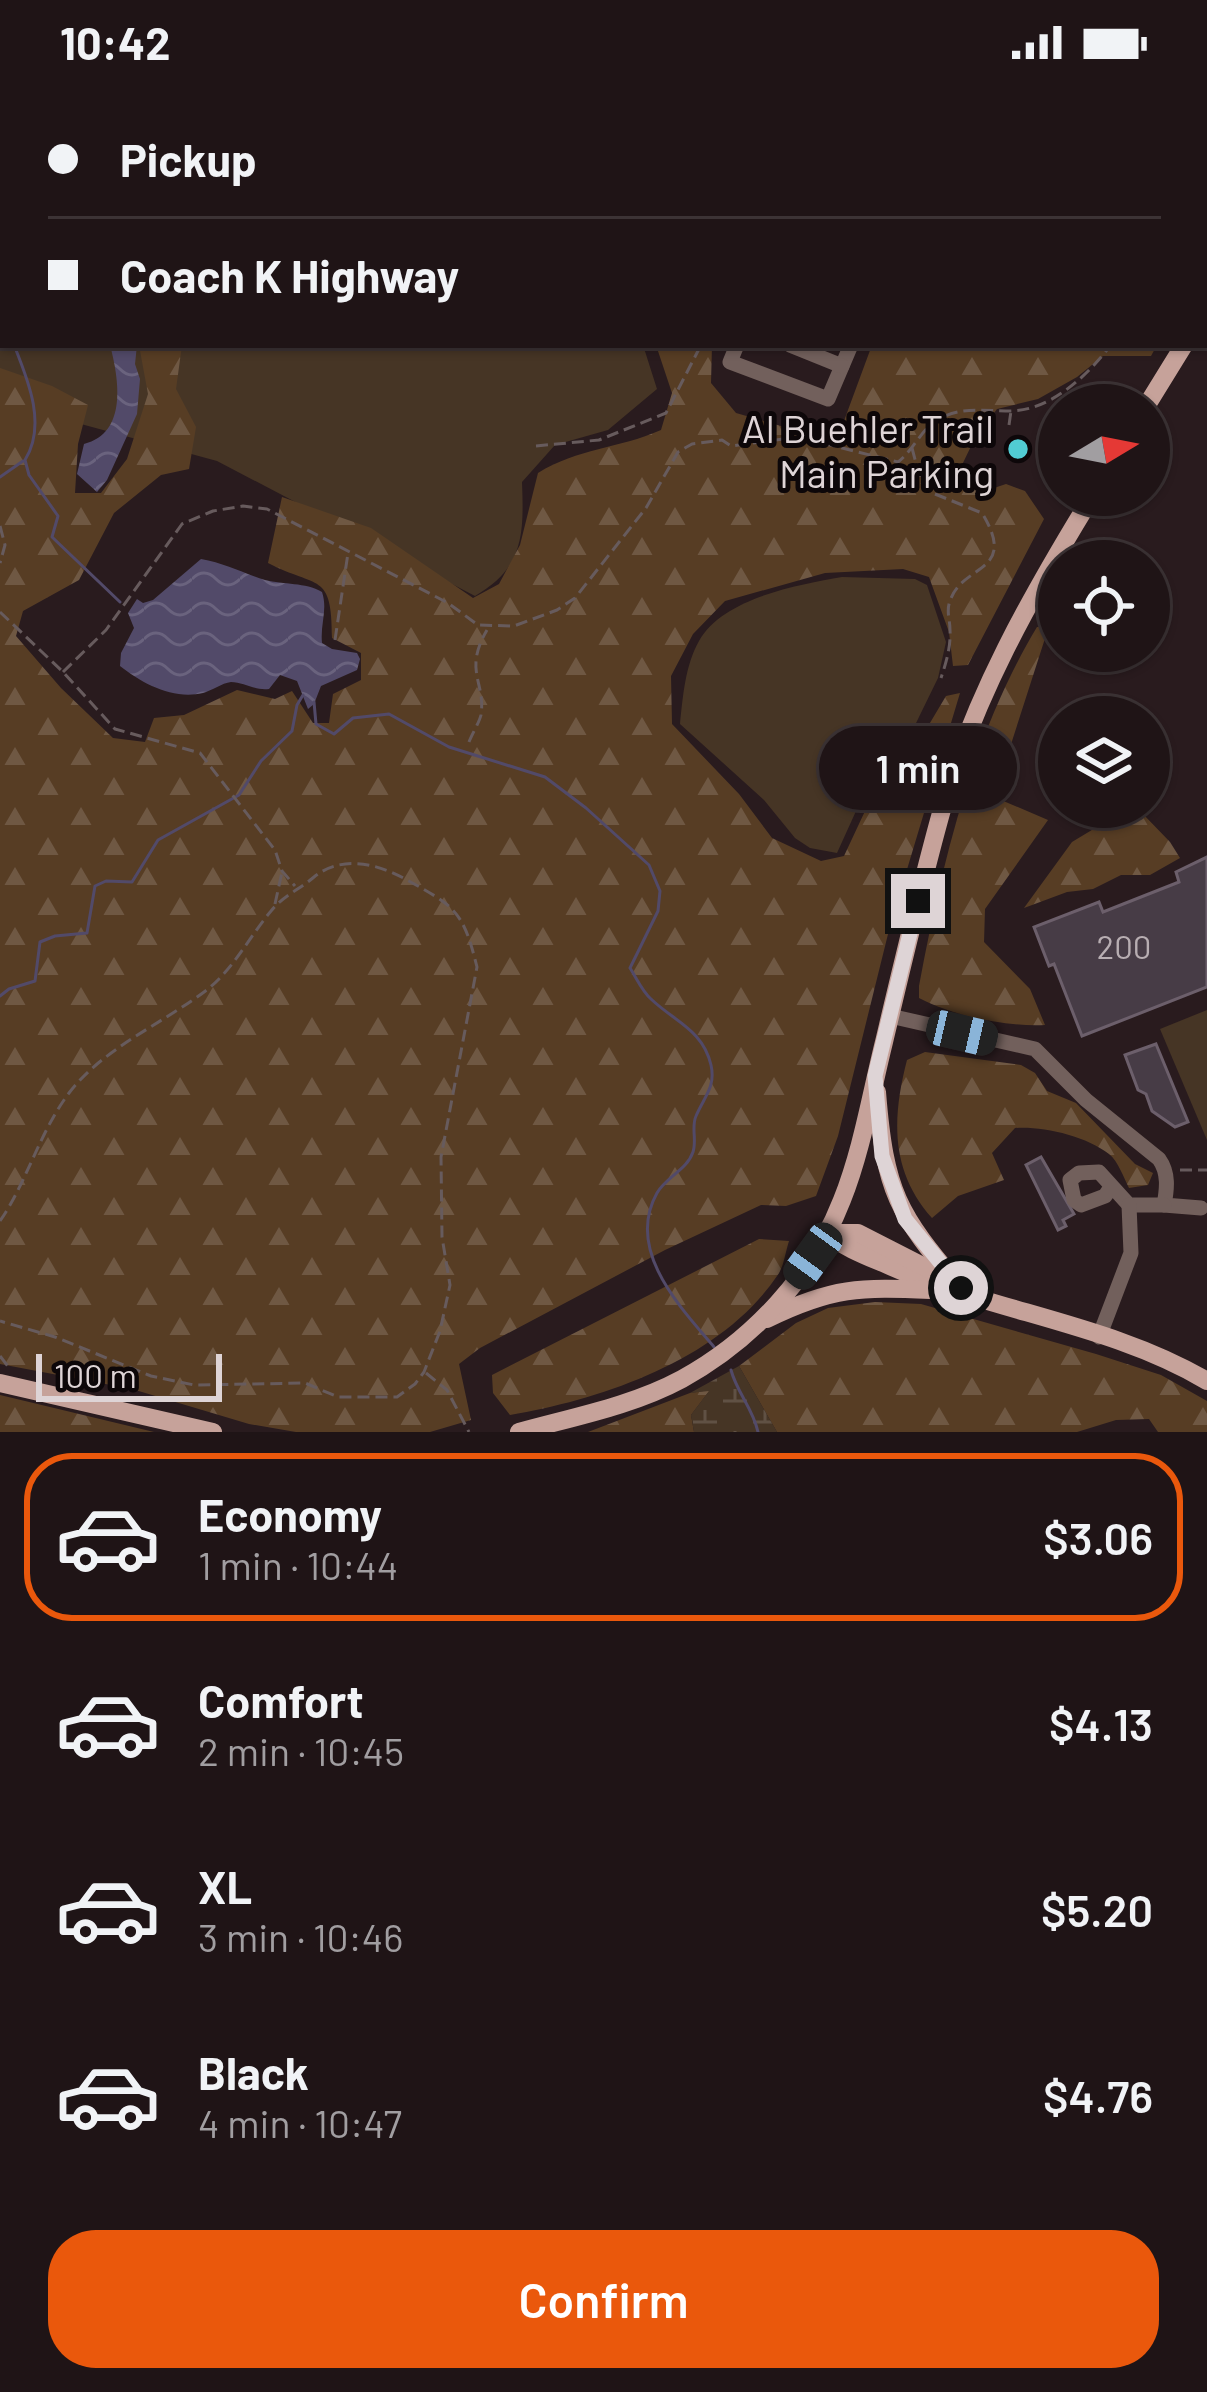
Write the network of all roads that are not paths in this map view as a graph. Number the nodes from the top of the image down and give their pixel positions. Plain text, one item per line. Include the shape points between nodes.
1 (736, 348) edge
2 (797, 348) edge
3 (850, 348) edge
4 (1182, 348) edge
5 (842, 366) junction
6 (1160, 384) edge
7 (1080, 516) edge
8 (890, 1016) junction
9 (875, 1076) junction
10 (1112, 1187) dead end
11 (1129, 1205) junction
12 (1164, 1205) junction
13 (1201, 1208) dead end
14 (826, 1233) junction
15 (964, 1292) junction
16 (757, 1324) junction
17 (1099, 1337) junction
18 (1207, 1382) edge
19 (0, 1383) edge
20 (213, 1432) edge
21 (519, 1432) edge

1 - 5 lane via 730,362 828,399
2 - 5 lane
3 - 5 lane
4 - 6 main road
7 - 8 main road via 1025,609 973,722 938,823
8 - 9 main road
8 - 12 lane via 1035,1049 1160,1159
9 - 14 main road via 849,1181
9 - 15 main road via 882,1156 896,1199
10 - 11 lane
11 - 12 lane
11 - 17 lane via 1131,1253
12 - 13 lane
14 - 15 main road via 857,1233
14 - 16 main road
15 - 16 main road via 843,1290
15 - 17 main road
16 - 21 main road via 678,1381
17 - 18 main road
19 - 20 main road

